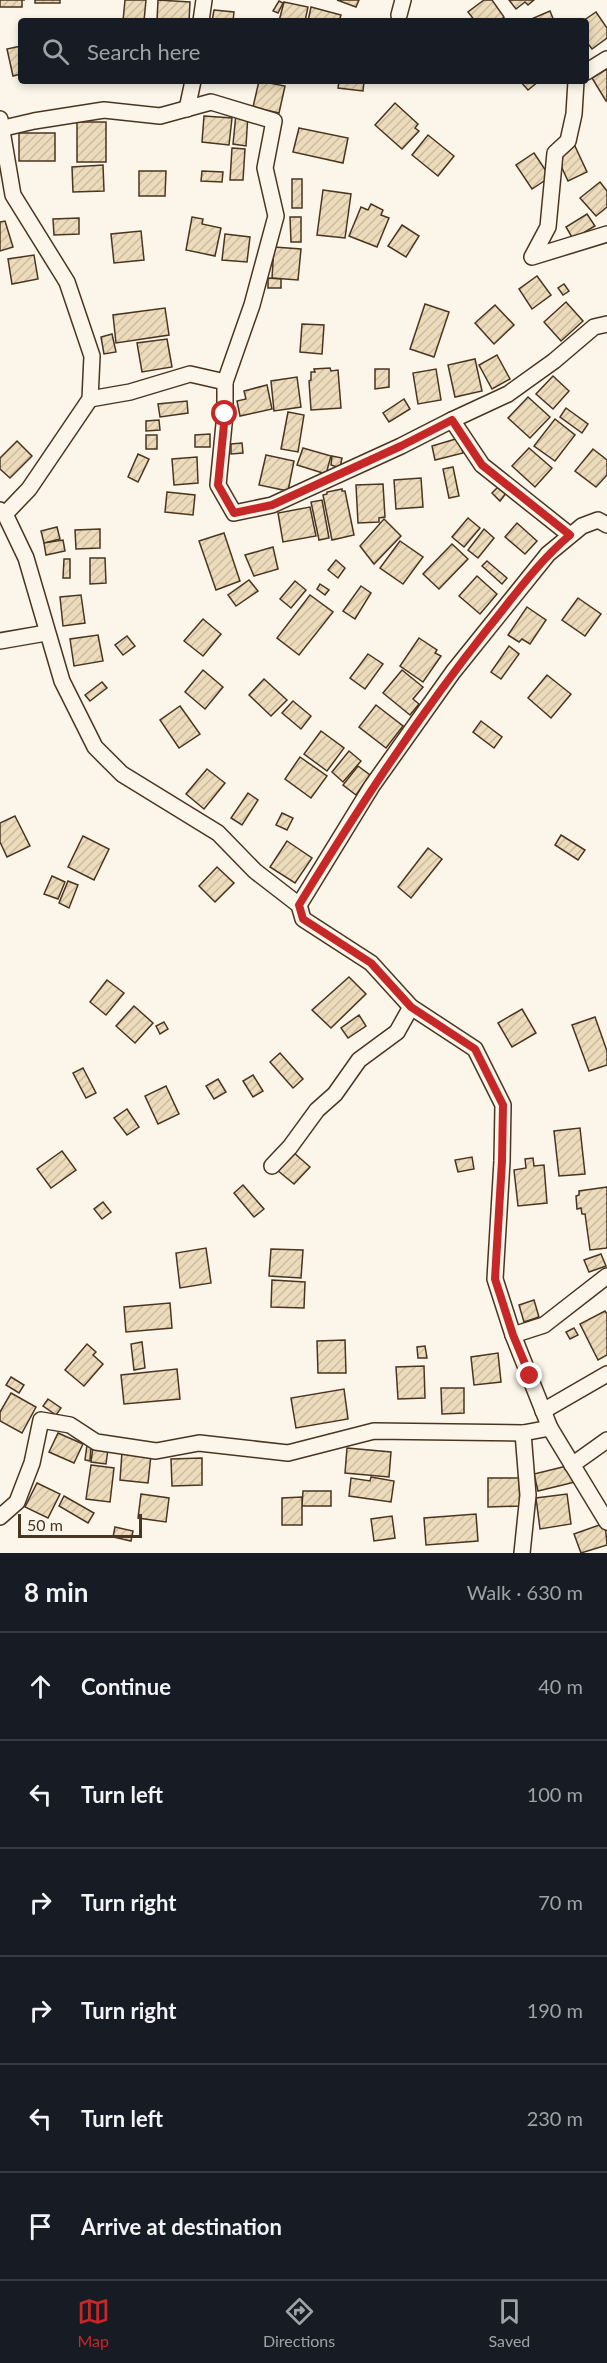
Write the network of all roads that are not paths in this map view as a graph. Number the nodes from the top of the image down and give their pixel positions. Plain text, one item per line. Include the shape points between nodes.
1 (204, 0) edge
2 (201, 18) edge
3 (607, 59) edge
4 (589, 70) edge
5 (192, 84) edge
6 (576, 84) edge
7 (187, 109) junction
8 (1, 126) edge
9 (607, 234) edge
10 (607, 324) edge
11 (225, 382) junction
12 (90, 399) junction
13 (452, 420) junction
14 (3, 512) edge
15 (607, 525) edge
16 (570, 535) junction
17 (46, 633) junction
18 (0, 641) edge
19 (299, 905) junction
20 (411, 1007) junction
21 (272, 1166) dead end
22 (607, 1276) edge
23 (513, 1335) junction
24 (607, 1374) edge
25 (543, 1411) junction
26 (550, 1428) junction
27 (523, 1432) junction
28 (607, 1440) edge
29 (572, 1465) junction
30 (0, 1518) edge
31 (607, 1522) edge
32 (522, 1553) edge

1 - 2 street
3 - 4 street
5 - 7 street
6 - 9 street via 568,141 555,153 548,227 532,257
7 - 8 street via 160,116 104,110
7 - 11 street via 211,102 274,121 265,168 276,216 252,305
8 - 12 street via 13,195 67,282 92,356
10 - 13 street via 594,327 508,394
11 - 12 street via 190,374
11 - 13 street via 218,485 234,513 272,505
12 - 14 street via 29,489
13 - 16 street via 482,465
14 - 17 street via 26,558
15 - 16 street via 598,520
16 - 19 street via 548,554 453,672 372,786
17 - 18 street
17 - 19 street via 62,681 95,747 122,774 218,833 255,871
19 - 20 street via 303,919 371,963
20 - 21 street via 397,1032 359,1060 335,1094 317,1110
20 - 23 street via 475,1049 503,1105 495,1279
22 - 23 street via 544,1325
23 - 25 street
24 - 25 street
25 - 26 street
26 - 27 street
26 - 29 street
27 - 30 street via 374,1431 288,1453 199,1443 156,1451 96,1442 70,1425 41,1420 32,1463 17,1502
27 - 32 street via 528,1495
28 - 29 street
29 - 31 street

